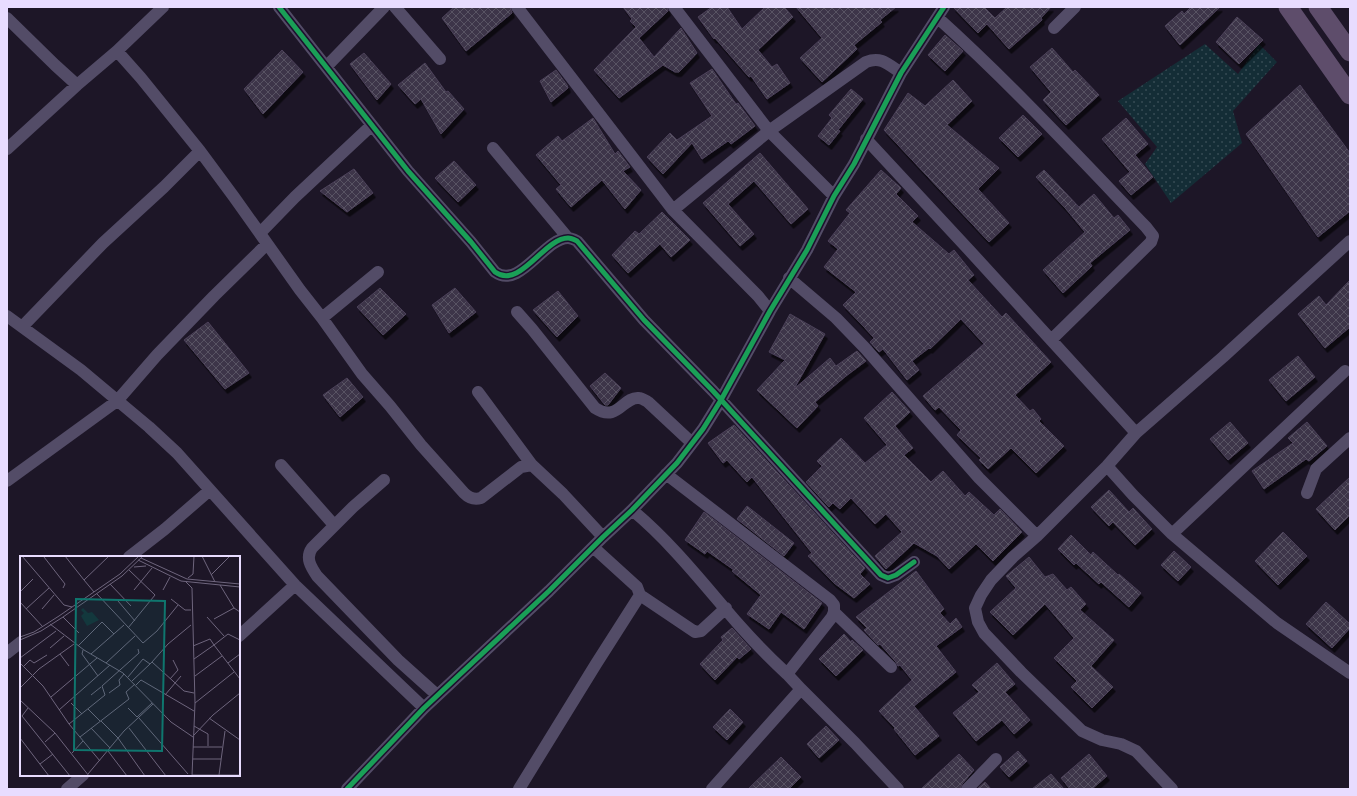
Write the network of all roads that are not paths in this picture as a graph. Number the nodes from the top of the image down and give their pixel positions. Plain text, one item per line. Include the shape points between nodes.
1 (163, 7) edge
2 (279, 7) edge
3 (384, 7) edge
4 (395, 7) edge
5 (517, 7) edge
6 (674, 7) edge
7 (944, 7) edge
8 (1075, 7) edge
9 (1288, 7) edge
10 (1318, 7) edge
11 (7, 18) edge
12 (938, 18) junction
13 (1054, 28) dead end
14 (117, 51) junction
15 (1350, 52) edge
16 (440, 59) dead end
17 (326, 67) junction
18 (901, 72) junction
19 (77, 85) junction
20 (1350, 96) edge
21 (372, 125) junction
22 (769, 131) junction
23 (866, 139) junction
24 (493, 148) dead end
25 (7, 149) edge
26 (200, 151) junction
27 (834, 196) junction
28 (673, 210) junction
29 (260, 233) junction
30 (568, 238) junction
31 (1350, 241) edge
32 (267, 244) junction
33 (378, 272) dead end
34 (789, 278) junction
35 (770, 311) junction
36 (517, 312) dead end
37 (7, 316) edge
38 (322, 318) junction
39 (22, 327) junction
40 (1051, 340) junction
41 (1345, 371) dead end
42 (478, 392) dead end
43 (721, 400) junction
44 (117, 401) junction
45 (1136, 433) junction
46 (1350, 438) edge
47 (692, 443) junction
48 (281, 465) dead end
49 (532, 465) junction
50 (1107, 466) junction
51 (666, 474) junction
52 (384, 480) dead end
53 (7, 481) edge
54 (210, 490) junction
55 (1307, 493) dead end
56 (632, 510) junction
57 (334, 525) junction
58 (1172, 534) junction
59 (1037, 536) junction
60 (603, 537) junction
61 (594, 547) junction
62 (130, 556) edge
63 (914, 562) dead end
64 (295, 585) junction
65 (640, 595) junction
66 (726, 608) junction
67 (834, 612) junction
68 (240, 635) edge
69 (20, 643) edge
70 (7, 653) edge
71 (891, 667) dead end
72 (1350, 673) edge
73 (787, 674) junction
74 (801, 689) junction
75 (438, 695) junction
76 (424, 708) junction
77 (996, 759) dead end
78 (82, 776) edge
79 (67, 789) edge
80 (347, 789) edge
81 (520, 789) edge
82 (712, 789) edge
83 (898, 789) edge
84 (967, 789) edge
85 (1172, 789) edge

1 - 14 street
2 - 17 street
3 - 17 street
4 - 16 street
5 - 28 street
6 - 22 street
7 - 12 street
8 - 13 street
9 - 20 main road
10 - 15 main road
11 - 19 street
12 - 18 street
12 - 40 street via 1017,92 1153,236 1151,242
14 - 19 street
14 - 26 street
17 - 21 street
18 - 22 street via 882,60 866,62
18 - 23 street
19 - 25 street
21 - 29 street
21 - 30 street via 408,171 500,276 513,275 521,271 551,246
22 - 27 street
22 - 28 street
23 - 27 street
23 - 40 street
24 - 30 street
26 - 29 street
26 - 39 street via 103,242
27 - 34 street
28 - 35 street
29 - 32 street
30 - 43 street via 577,241 644,320
31 - 45 street
32 - 38 street
32 - 44 street via 208,301
33 - 38 street
34 - 35 street
34 - 59 street via 836,318 865,348 979,478
35 - 43 street
36 - 47 street via 595,408 605,413 613,412 632,399 639,398 648,402
37 - 39 street
38 - 49 street via 362,374 421,445 468,496 477,500 522,467
39 - 44 street via 81,370
40 - 45 street
41 - 58 street
42 - 49 street
43 - 47 street
43 - 63 street via 881,575 888,578 896,575
44 - 53 street
44 - 54 street via 178,452
45 - 50 street
46 - 55 street via 1316,469
47 - 51 street
48 - 57 street
49 - 60 street
50 - 58 street
50 - 59 street
51 - 56 street
51 - 67 street via 830,600 834,605
52 - 57 street
54 - 62 street
54 - 64 street
56 - 60 street
56 - 66 street via 682,558
57 - 75 street via 309,551 309,560 314,572 398,660
58 - 72 street via 1277,623
59 - 85 street via 991,580 975,608 978,622 984,633 1021,672 1082,731 1136,751
60 - 61 street
61 - 65 street via 637,587
61 - 75 street
64 - 68 street
64 - 76 street
65 - 66 street via 695,632 701,631
65 - 81 street
66 - 73 street
67 - 71 street
67 - 73 street
69 - 70 street
73 - 74 street
74 - 82 street
74 - 83 street
75 - 76 street
76 - 80 street
77 - 84 street
78 - 79 street

